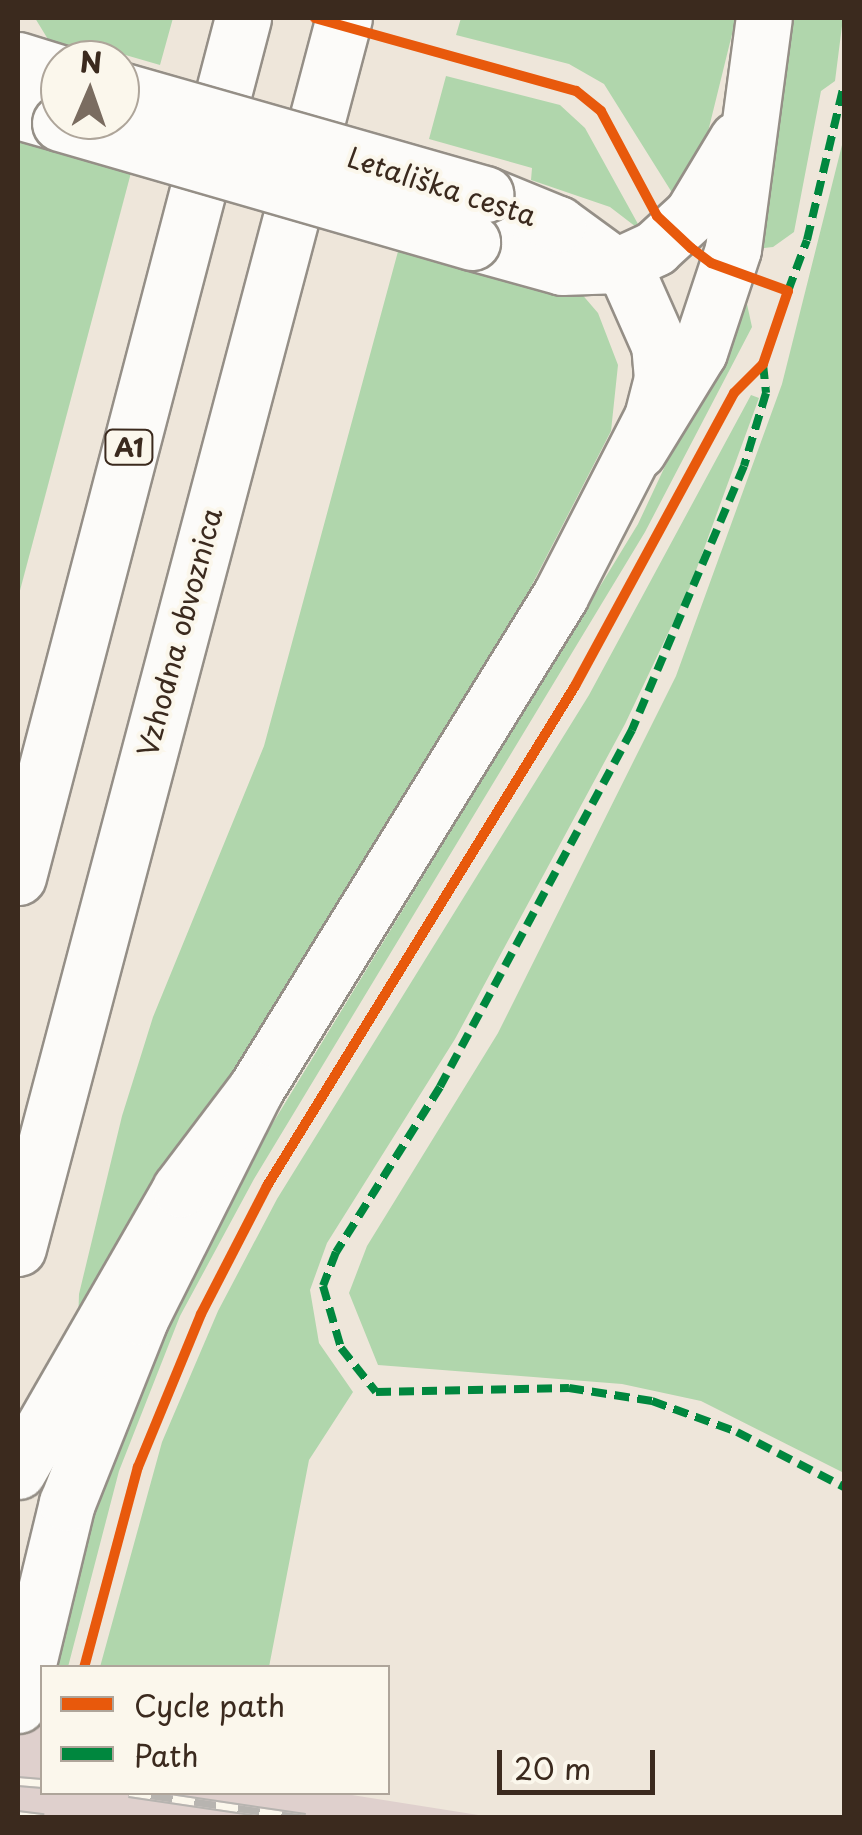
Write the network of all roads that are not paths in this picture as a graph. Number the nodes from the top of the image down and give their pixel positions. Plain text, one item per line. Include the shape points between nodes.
1 (243, 18) edge
2 (344, 18) edge
3 (764, 18) edge
4 (18, 60) edge
5 (40, 93) edge
6 (140, 97) edge
7 (746, 123) junction
8 (140, 127) edge
9 (478, 218) junction
10 (619, 265) junction
11 (638, 451) junction
12 (18, 877) edge
13 (256, 1090) junction
14 (18, 1248) edge
15 (18, 1472) edge
16 (18, 1705) edge

1 - 12 main road, A1
2 - 14 main road, Vzhodna obvoznica
3 - 7 main road
4 - 5 main road, Letališka cesta
6 - 9 main road, Letališka cesta, bridge
7 - 10 main road via 700,205 655,248
7 - 11 main road via 744,188 699,352
8 - 9 main road, Letališka cesta, bridge
9 - 10 main road, Letališka cesta via 558,224
10 - 11 main road, Letališka cesta via 642,298 661,362 658,399
11 - 13 main road via 560,596
13 - 15 main road via 180,1189
13 - 16 main road via 97,1416 67,1502

